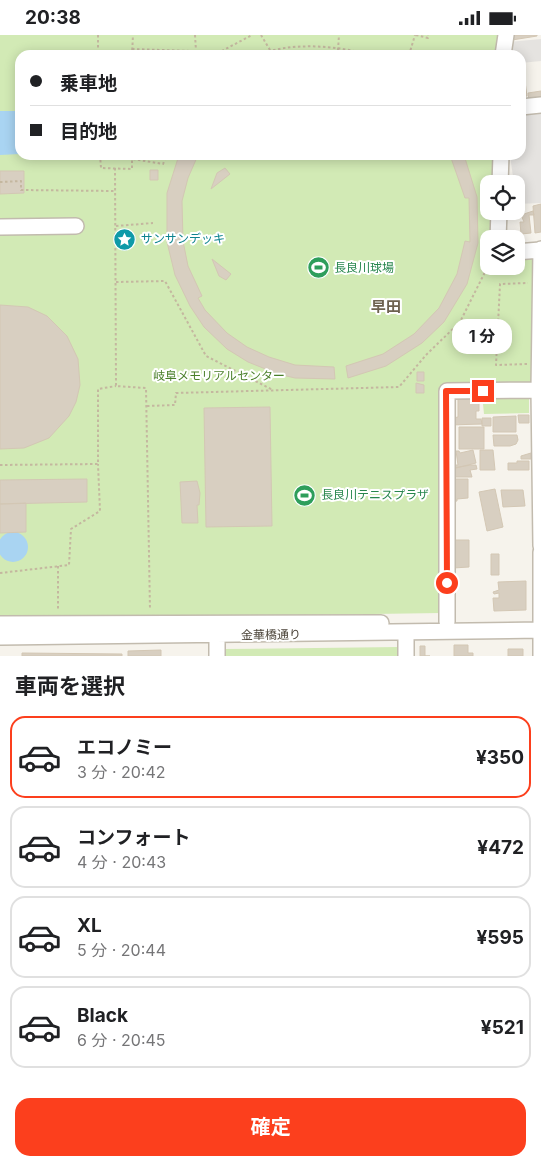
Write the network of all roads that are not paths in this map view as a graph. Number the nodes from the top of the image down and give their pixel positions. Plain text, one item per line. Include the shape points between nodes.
1 (506, 35) edge
2 (504, 50) edge
3 (541, 105) edge
4 (526, 106) edge
5 (501, 160) edge
6 (500, 175) edge
7 (76, 226) dead end
8 (0, 227) edge
9 (541, 250) edge
10 (525, 251) edge
11 (540, 283) edge
12 (540, 324) edge
13 (540, 390) edge
14 (541, 546) edge
15 (541, 552) edge
16 (541, 620) edge
17 (447, 622) junction
18 (0, 624) edge
19 (541, 630) edge
20 (406, 633) junction
21 (217, 635) junction
22 (0, 637) edge
23 (218, 656) edge
24 (406, 656) edge
25 (541, 656) edge

1 - 2 street
3 - 4 street
5 - 6 street
7 - 8 street
9 - 10 street
9 - 11 street
11 - 12 street
12 - 13 street
13 - 14 street
13 - 17 street via 446,391
15 - 16 street
16 - 17 street, 金華橋通り
16 - 19 street
17 - 18 street, 金華橋通り
19 - 20 street, 金華橋通り
19 - 25 street
20 - 21 street, 金華橋通り
20 - 24 street
21 - 22 street, 金華橋通り
21 - 23 street

